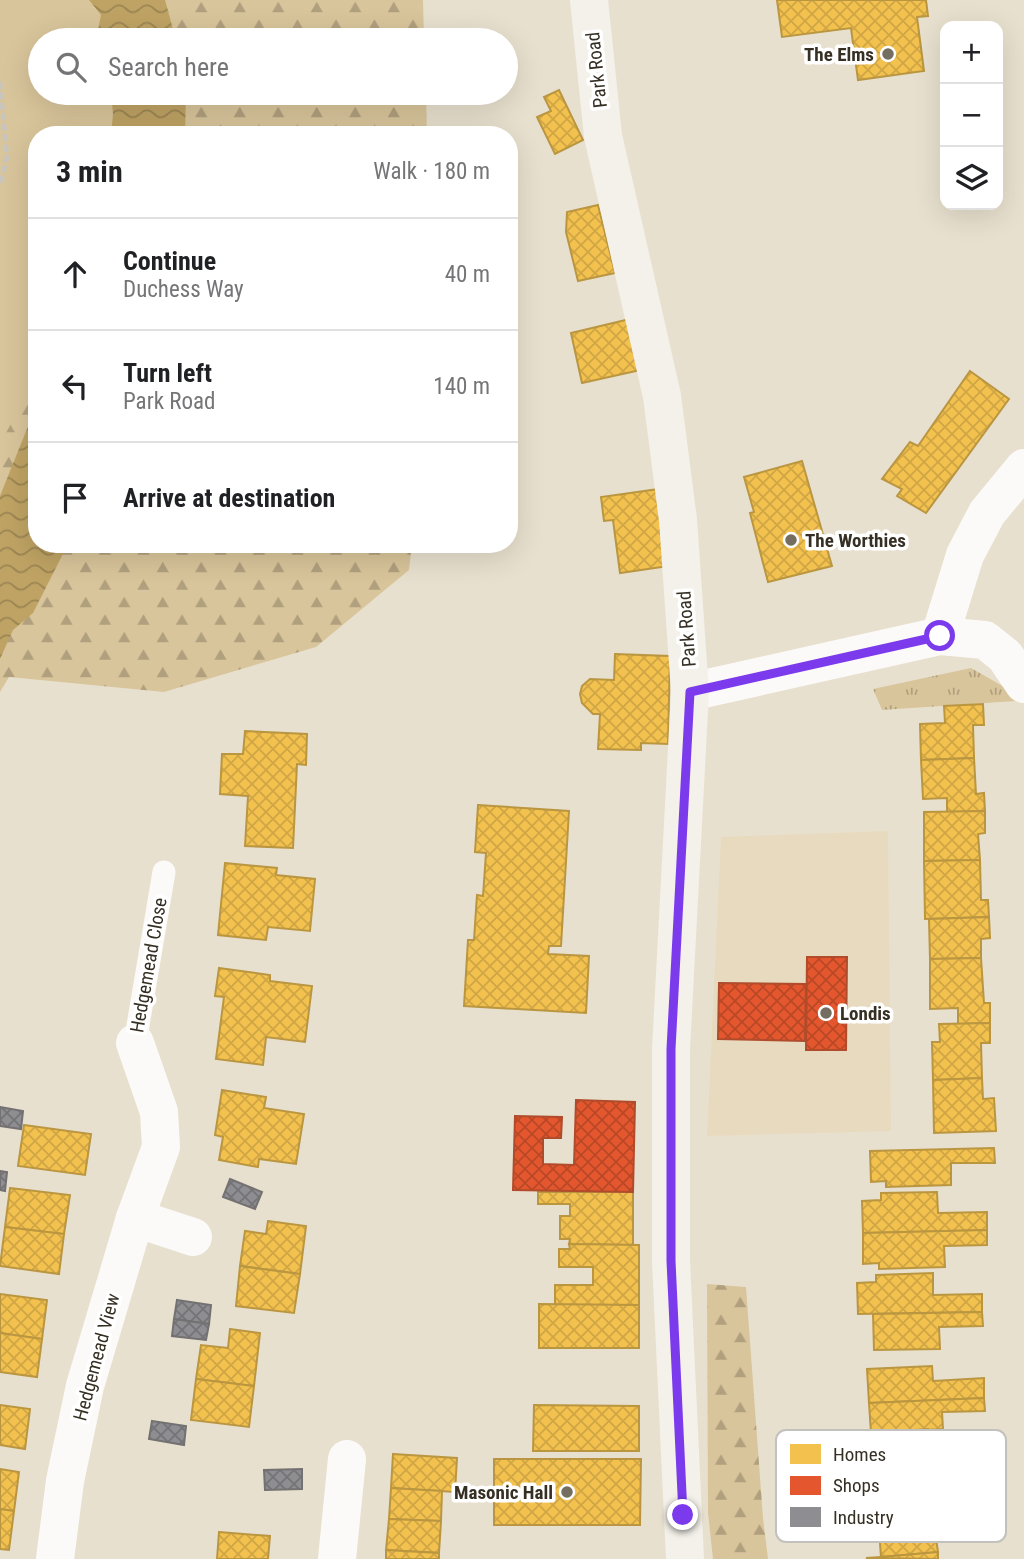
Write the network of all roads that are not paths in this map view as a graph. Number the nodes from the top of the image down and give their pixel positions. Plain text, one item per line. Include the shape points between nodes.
1 (589, 0) edge
2 (1024, 468) edge
3 (940, 636) junction
4 (1024, 684) edge
5 (690, 692) junction
6 (163, 872) dead end
7 (135, 1043) joint
8 (135, 1218) junction
9 (193, 1237) dead end
10 (347, 1459) dead end
11 (55, 1559) edge
12 (337, 1559) edge
13 (685, 1559) edge

1 - 5 main road, Park Road via 603,136 662,396 678,520
2 - 3 street via 987,513 965,555
3 - 4 street via 985,640 1005,656
3 - 5 street
5 - 13 main road, Park Road via 671,1049 671,1261
6 - 7 lane, Hedgemead Close
7 - 8 street, Hedgemead Close via 159,1112 161,1147
8 - 9 street
8 - 11 street, Hedgemead View via 85,1386
10 - 12 street

